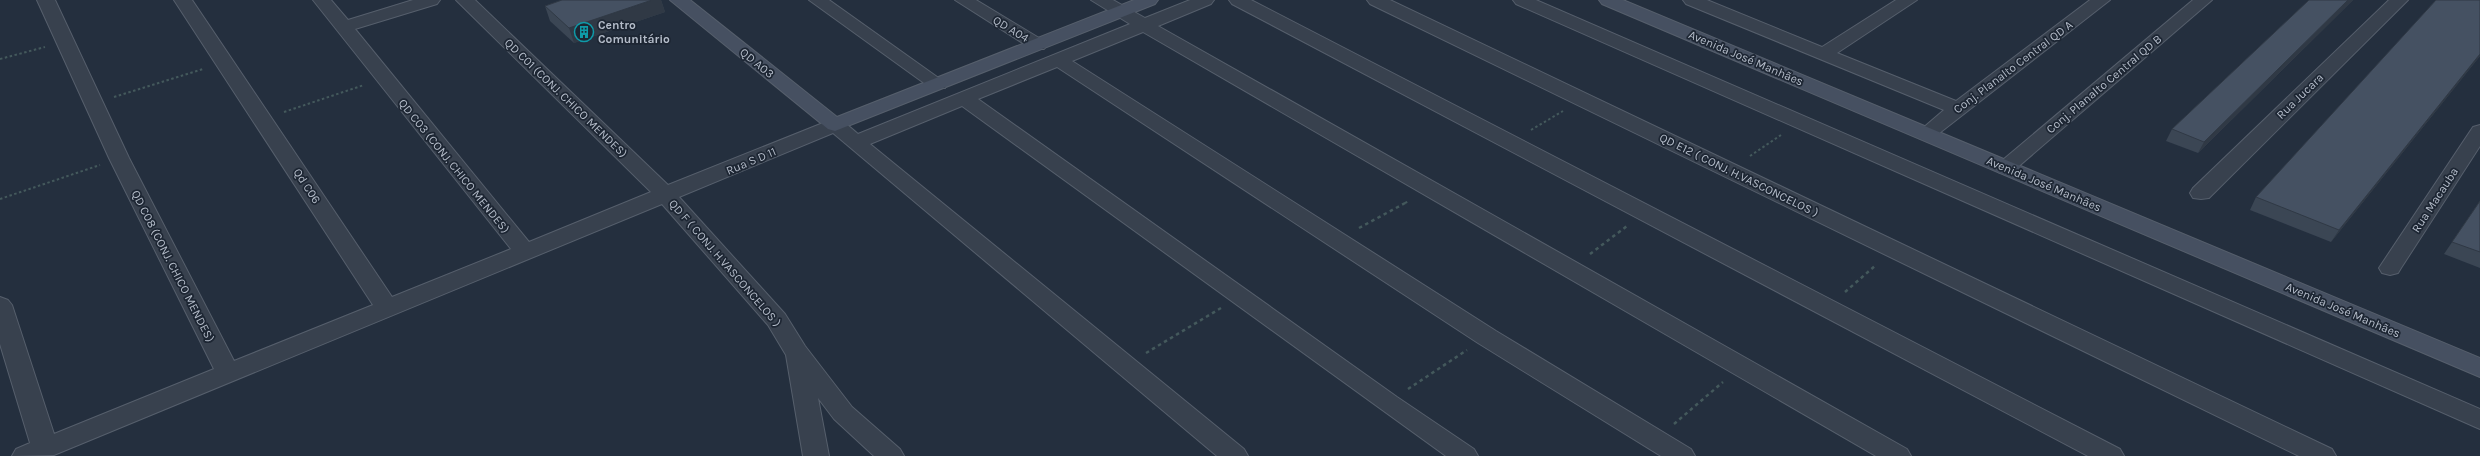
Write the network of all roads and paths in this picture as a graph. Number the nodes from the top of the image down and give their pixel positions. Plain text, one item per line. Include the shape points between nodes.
1 (46, 0) edge
2 (183, 0) edge
3 (322, 0) edge
4 (431, 0) edge
5 (465, 0) edge
6 (679, 0) edge
7 (818, 0) edge
8 (964, 0) edge
9 (1100, 0) edge
10 (1149, 0) edge
11 (1205, 0) edge
12 (1238, 0) edge
13 (1376, 0) edge
14 (1522, 0) edge
15 (1608, 0) edge
16 (1908, 0) edge
17 (2101, 0) edge
18 (2203, 0) edge
19 (2399, 0) edge
20 (1700, 1) edge
21 (1120, 12) junction
22 (1144, 25) junction
23 (344, 27) junction
24 (64, 41) junction
25 (1038, 45) junction
26 (1824, 53) junction
27 (0, 59) edge
28 (1058, 60) junction
29 (226, 62) junction
30 (384, 79) junction
31 (938, 84) junction
32 (964, 98) junction
33 (1585, 98) junction
34 (94, 103) junction
35 (1958, 109) junction
36 (263, 119) junction
37 (1799, 123) junction
38 (835, 125) junction
39 (2480, 131) edge
40 (1926, 134) junction
41 (857, 142) junction
42 (1510, 143) junction
43 (119, 158) junction
44 (2005, 168) junction
45 (1730, 170) junction
46 (1432, 188) junction
47 (2202, 193) dead end
48 (667, 196) junction
49 (0, 199) edge
50 (1645, 213) junction
51 (1338, 239) junction
52 (1893, 250) junction
53 (525, 252) junction
54 (1571, 268) junction
55 (2390, 268) dead end
56 (1240, 297) junction
57 (0, 305) edge
58 (1826, 308) junction
59 (388, 309) junction
60 (1487, 337) junction
61 (796, 352) junction
62 (1125, 366) junction
63 (1742, 366) junction
64 (2480, 368) edge
65 (228, 373) junction
66 (1388, 403) junction
67 (2480, 420) edge
68 (1656, 439) junction
69 (35, 452) edge
70 (816, 456) edge
71 (891, 456) edge
72 (1236, 456) edge
73 (1465, 456) edge
74 (1682, 456) edge
75 (1898, 456) edge
76 (2111, 456) edge
77 (2323, 456) edge

1 - 24 street, QD C08 (CONJ. CHICO MENDES)
2 - 29 street, Qd C06
3 - 23 street, QD C03 (CONJ. CHICO MENDES)
4 - 23 street
5 - 48 street, QD C01 (CONJ. CHICO MENDES)
6 - 38 street, QD A03
7 - 31 street
8 - 25 street, QD A04
9 - 21 street
10 - 21 street
11 - 22 street
12 - 42 street
13 - 33 street, QD E12 ( CONJ. H.VASCONCELOS )
14 - 37 street
15 - 40 street, Avenida José Manhães
16 - 26 street
17 - 35 street, Conj. Planalto Central QD A
18 - 44 street, Conj. Planalto Central QD B
19 - 47 street, Rua Jucara
20 - 26 street
21 - 22 street
21 - 25 street
22 - 28 street
22 - 46 street
23 - 30 street, QD C03 (CONJ. CHICO MENDES)
24 - 27 path
24 - 34 street, QD C08 (CONJ. CHICO MENDES)
25 - 31 street
26 - 35 street
28 - 32 street
28 - 51 street
29 - 34 path
29 - 36 street, Qd C06
30 - 36 path
30 - 53 street, QD C03 (CONJ. CHICO MENDES)
31 - 38 street
32 - 41 street
32 - 56 street
33 - 42 path
33 - 45 street, QD E12 ( CONJ. H.VASCONCELOS )
34 - 43 street, QD C08 (CONJ. CHICO MENDES)
35 - 40 street, Conj. Planalto Central QD A
36 - 59 street, Qd C06
37 - 45 path
37 - 67 street
38 - 41 street
38 - 48 street, Rua S D 11
39 - 55 street, Rua Macauba
40 - 44 street, Avenida José Manhães
41 - 62 street
42 - 50 street
43 - 49 path
43 - 65 street, QD C08 (CONJ. CHICO MENDES)
44 - 64 street, Avenida José Manhães
45 - 52 street, QD E12 ( CONJ. H.VASCONCELOS )
46 - 51 path
46 - 54 street
48 - 53 street, Rua S D 11
48 - 61 street, QD F ( CONJ. H.VASCONCELOS ) via 777,320
50 - 54 path
50 - 58 street
51 - 60 street
52 - 58 path
52 - 77 street, QD E12 ( CONJ. H.VASCONCELOS )
53 - 59 street, Rua S D 11
54 - 63 street
56 - 62 path
56 - 66 street
57 - 69 street
58 - 76 street
59 - 65 street, Rua S D 11
60 - 66 path
60 - 68 street
61 - 70 street
61 - 71 street, QD F ( CONJ. H.VASCONCELOS ) via 843,413
62 - 72 street
63 - 68 path
63 - 75 street
65 - 69 street, Rua S D 11
66 - 73 street
68 - 74 street

